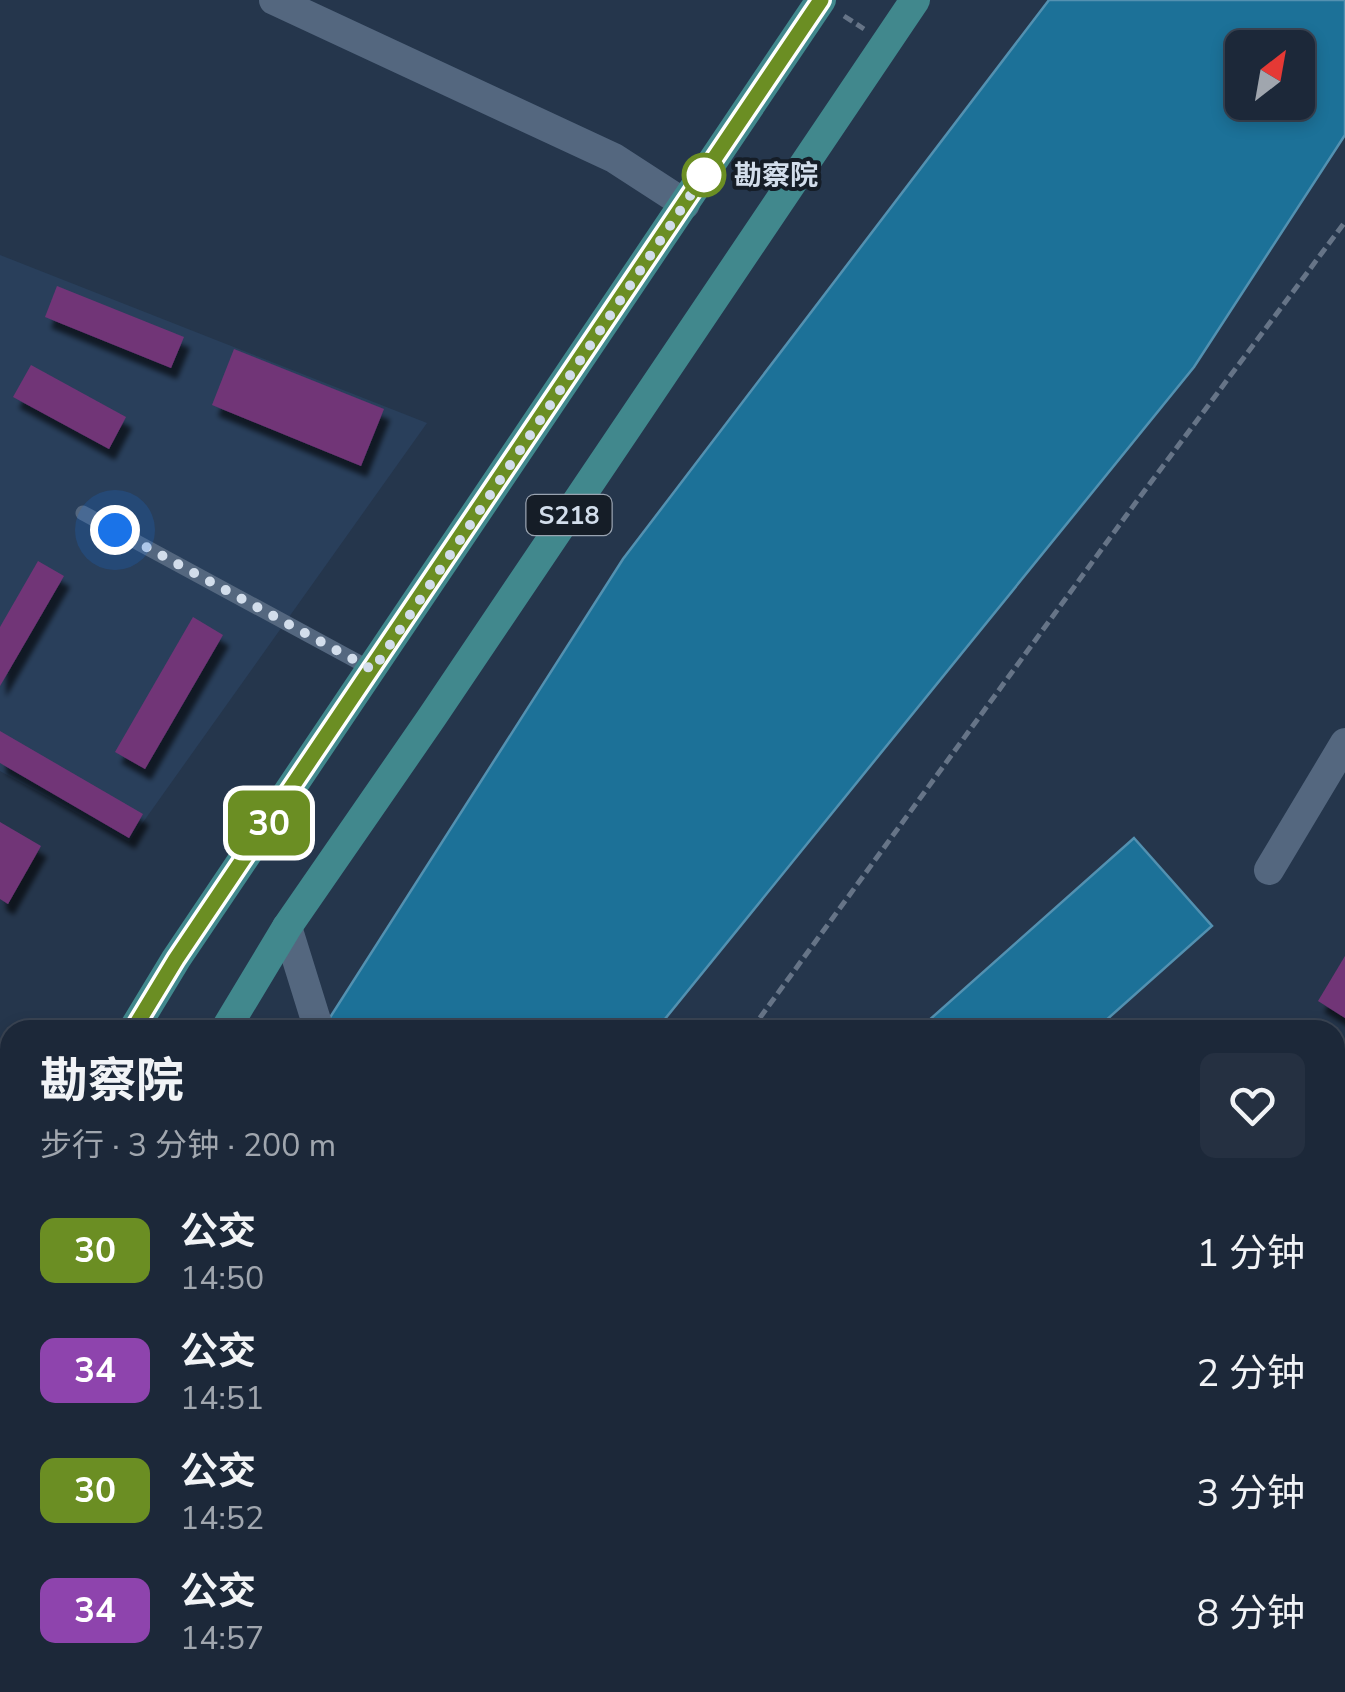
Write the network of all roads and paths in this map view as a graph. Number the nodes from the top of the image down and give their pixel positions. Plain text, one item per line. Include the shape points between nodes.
1 (274, 0) edge
2 (915, 0) edge
3 (820, 1) edge
4 (886, 42) junction
5 (685, 204) junction
6 (1345, 222) edge
7 (83, 513) dead end
8 (373, 670) junction
9 (1345, 743) edge
10 (1269, 870) dead end
11 (288, 927) junction
12 (140, 1020) edge
13 (231, 1020) edge
14 (315, 1020) edge
15 (758, 1020) edge

1 - 5 street via 614,158
2 - 4 main road, S218
3 - 4 path
3 - 5 main road, S218
4 - 11 main road, S218
5 - 8 main road, S218
6 - 15 path
7 - 8 lane
8 - 12 main road, S218
9 - 10 street
11 - 13 main road, S218
11 - 14 street

